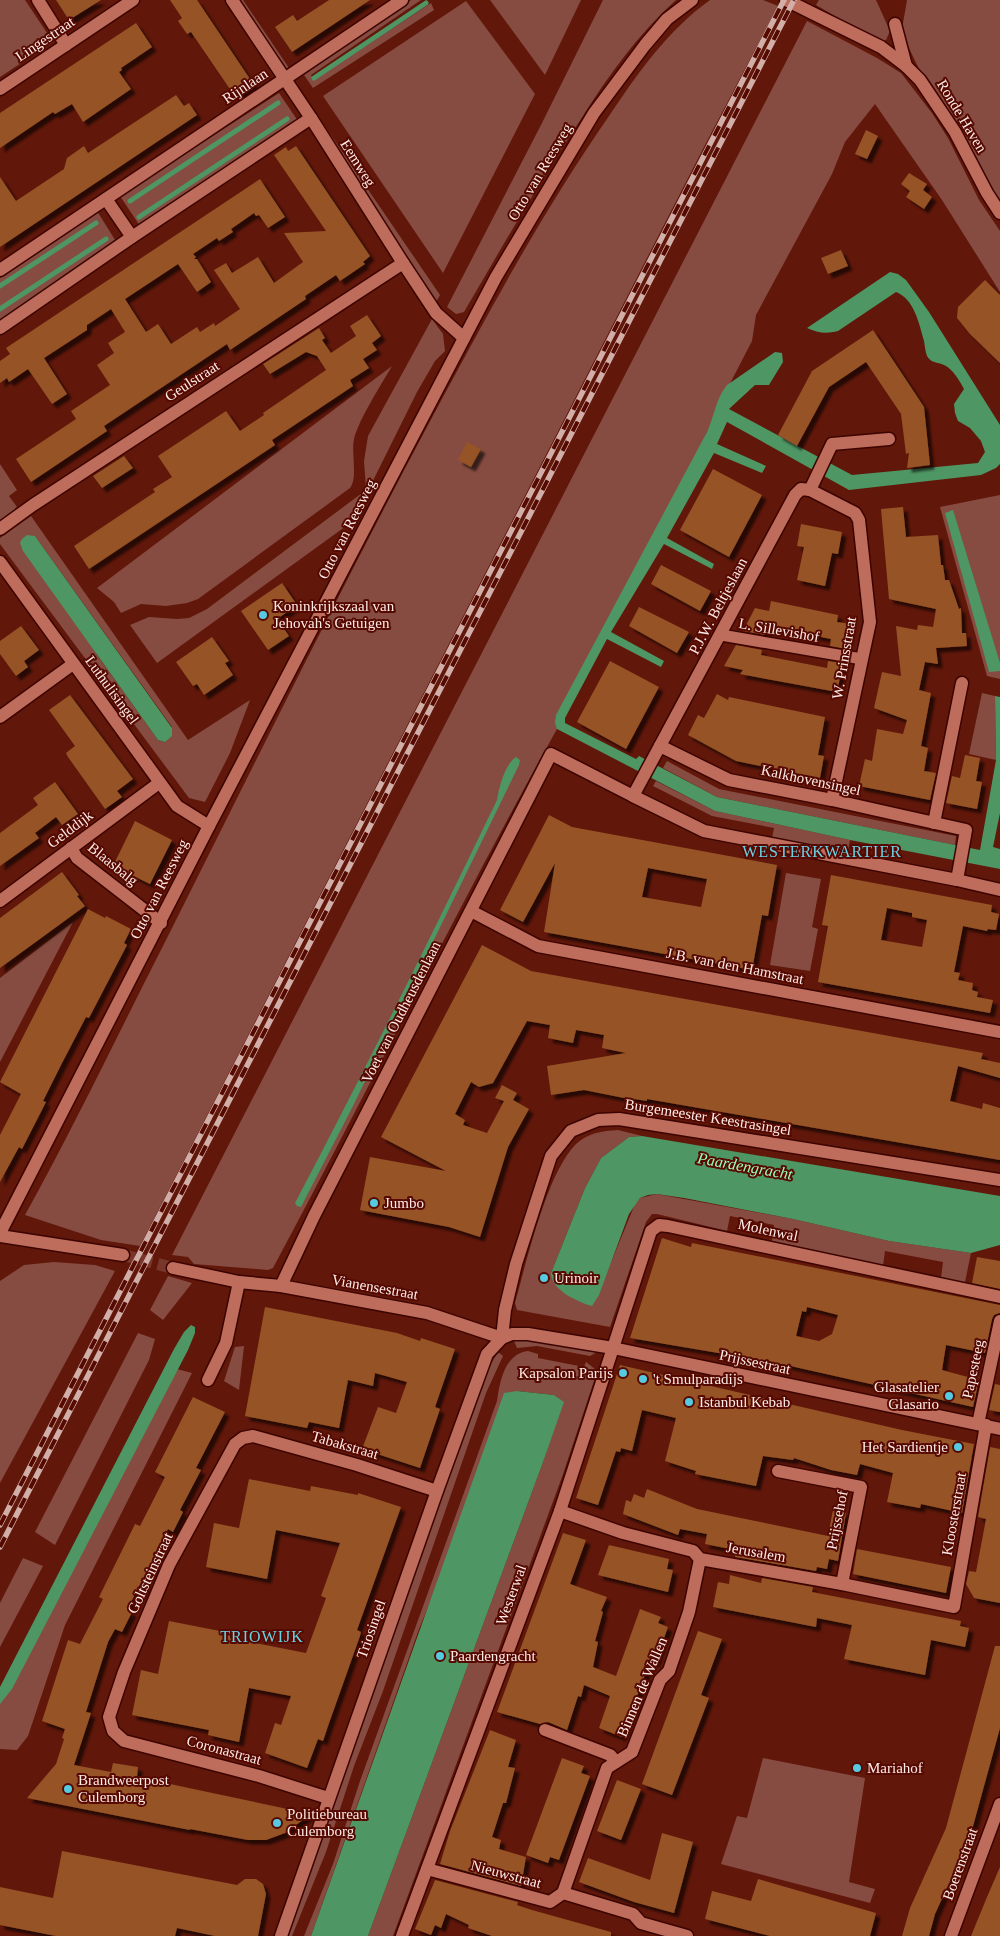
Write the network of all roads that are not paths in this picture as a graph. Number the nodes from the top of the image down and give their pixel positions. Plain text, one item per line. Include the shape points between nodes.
1 (38, 0) edge
2 (133, 0) edge
3 (232, 0) edge
4 (402, 0) edge
5 (692, 0) edge
6 (786, 0) edge
7 (895, 24) dead end
8 (66, 45) junction
9 (906, 66) junction
10 (284, 80) junction
11 (0, 89) edge
12 (311, 118) junction
13 (106, 199) junction
14 (1000, 213) edge
15 (132, 237) junction
16 (402, 263) junction
17 (0, 270) edge
18 (0, 328) edge
19 (464, 338) junction
20 (889, 438) dead end
21 (810, 490) junction
22 (0, 529) edge
23 (0, 562) edge
24 (721, 635) junction
25 (862, 659) junction
26 (73, 664) junction
27 (962, 683) dead end
28 (0, 716) edge
29 (658, 750) junction
30 (159, 783) junction
31 (636, 791) junction
32 (832, 800) junction
33 (934, 823) junction
34 (209, 826) junction
35 (71, 848) junction
36 (957, 880) junction
37 (1000, 890) edge
38 (0, 901) edge
39 (471, 911) junction
40 (160, 922) junction
41 (1000, 1032) edge
42 (1000, 1180) edge
43 (0, 1235) edge
44 (124, 1255) tunnel mouth
45 (173, 1268) tunnel mouth
46 (239, 1282) junction
47 (281, 1286) junction
48 (1000, 1298) edge
49 (1000, 1321) edge
50 (502, 1338) junction
51 (613, 1348) junction
52 (208, 1380) dead end
53 (982, 1425) junction
54 (1000, 1429) edge
55 (243, 1438) joint
56 (778, 1471) dead end
57 (437, 1491) junction
58 (560, 1511) junction
59 (700, 1559) junction
60 (842, 1584) junction
61 (954, 1607) joint
62 (545, 1730) dead end
63 (113, 1732) joint
64 (616, 1762) junction
65 (328, 1798) junction
66 (1000, 1804) edge
67 (427, 1869) junction
68 (562, 1893) junction
69 (650, 1931) edge
70 (281, 1936) edge
71 (402, 1936) edge
72 (686, 1936) edge
73 (951, 1936) edge

1 - 8 street
2 - 8 street, Lingestraat
3 - 10 street, Eemweg
4 - 10 street, Rijnlaan
5 - 19 street, Otto van Reesweg via 667,19 594,113
6 - 9 street, Ronde Haven via 881,47
7 - 9 street
8 - 11 street, Lingestraat
9 - 14 street, Ronde Haven via 920,80 955,132
10 - 12 street, Eemweg
10 - 13 street, Rijnlaan
12 - 15 street
12 - 16 street, Eemweg
13 - 15 street
13 - 17 street, Rijnlaan
15 - 18 street
16 - 19 street, Eemweg via 436,313
16 - 22 street, Geulstraat via 33,504
19 - 34 street, Otto van Reesweg
20 - 21 street via 832,444
21 - 24 street, P.J.W. Beltjeslaan via 802,489 795,495
21 - 25 street, W. Prinsstraat via 855,513 860,520 870,622
23 - 26 street, Luthulisingel
24 - 25 street, L. Sillevishof
24 - 29 street, P.J.W. Beltjeslaan
25 - 32 street, W. Prinsstraat
26 - 28 street
26 - 30 street, Luthulisingel
27 - 33 street
29 - 31 street
29 - 32 street, Kalkhovensingel via 729,780
30 - 34 street, Luthulisingel via 176,806
30 - 35 street, Gelddijk
31 - 36 street via 704,831
31 - 39 street, Voet van Oudheusdenlaan via 551,754
32 - 33 street, Kalkhovensingel
33 - 36 street, Kalkhovensingel via 966,830
34 - 40 street, Otto van Reesweg
35 - 38 street, Gelddijk
35 - 40 street, Blaasbalg via 77,858
36 - 37 street
39 - 41 street, J.B. van den Hamstraat via 538,946
39 - 47 street, Voet van Oudheusdenlaan
40 - 43 street, Otto van Reesweg
42 - 50 street, Burgemeester Keestrasingel via 619,1119 598,1120 571,1131 551,1156 516,1264 504,1310
43 - 44 street
45 - 46 street, Vianensestraat
46 - 47 street, Vianensestraat
46 - 52 street via 226,1343
47 - 50 street, Vianensestraat via 426,1313
48 - 51 street, Molenwal via 659,1225 651,1231
49 - 53 street, Papesteeg
50 - 51 street, Prijssestraat via 528,1334
50 - 57 street, Triosingel via 487,1354
51 - 53 street, Prijssestraat
51 - 58 street, Westerwal
53 - 54 street, Prijssestraat
53 - 61 street, Kloosterstraat
55 - 57 street, Tabakstraat via 253,1436
55 - 63 street, Goltsteinstraat via 235,1444 162,1582 109,1717
56 - 60 street, Prijssehof via 861,1487
57 - 65 street, Triosingel
58 - 59 street, Jerusalem via 623,1533 693,1551
58 - 67 street, Westerwal
59 - 60 street, Jerusalem
59 - 64 street, Binnen de Wallen via 689,1612 669,1671 660,1680 632,1752
60 - 61 street, Jerusalem
62 - 64 street, Binnen de Wallen via 610,1755
63 - 65 street, Coronastraat via 124,1741 259,1776
64 - 68 street, Binnen de Wallen via 607,1768
65 - 70 street, Triosingel
66 - 73 street, Boerenstraat
67 - 68 street, Nieuwstraat via 550,1902
67 - 71 street, Westerwal
68 - 69 street via 632,1914
69 - 72 street

